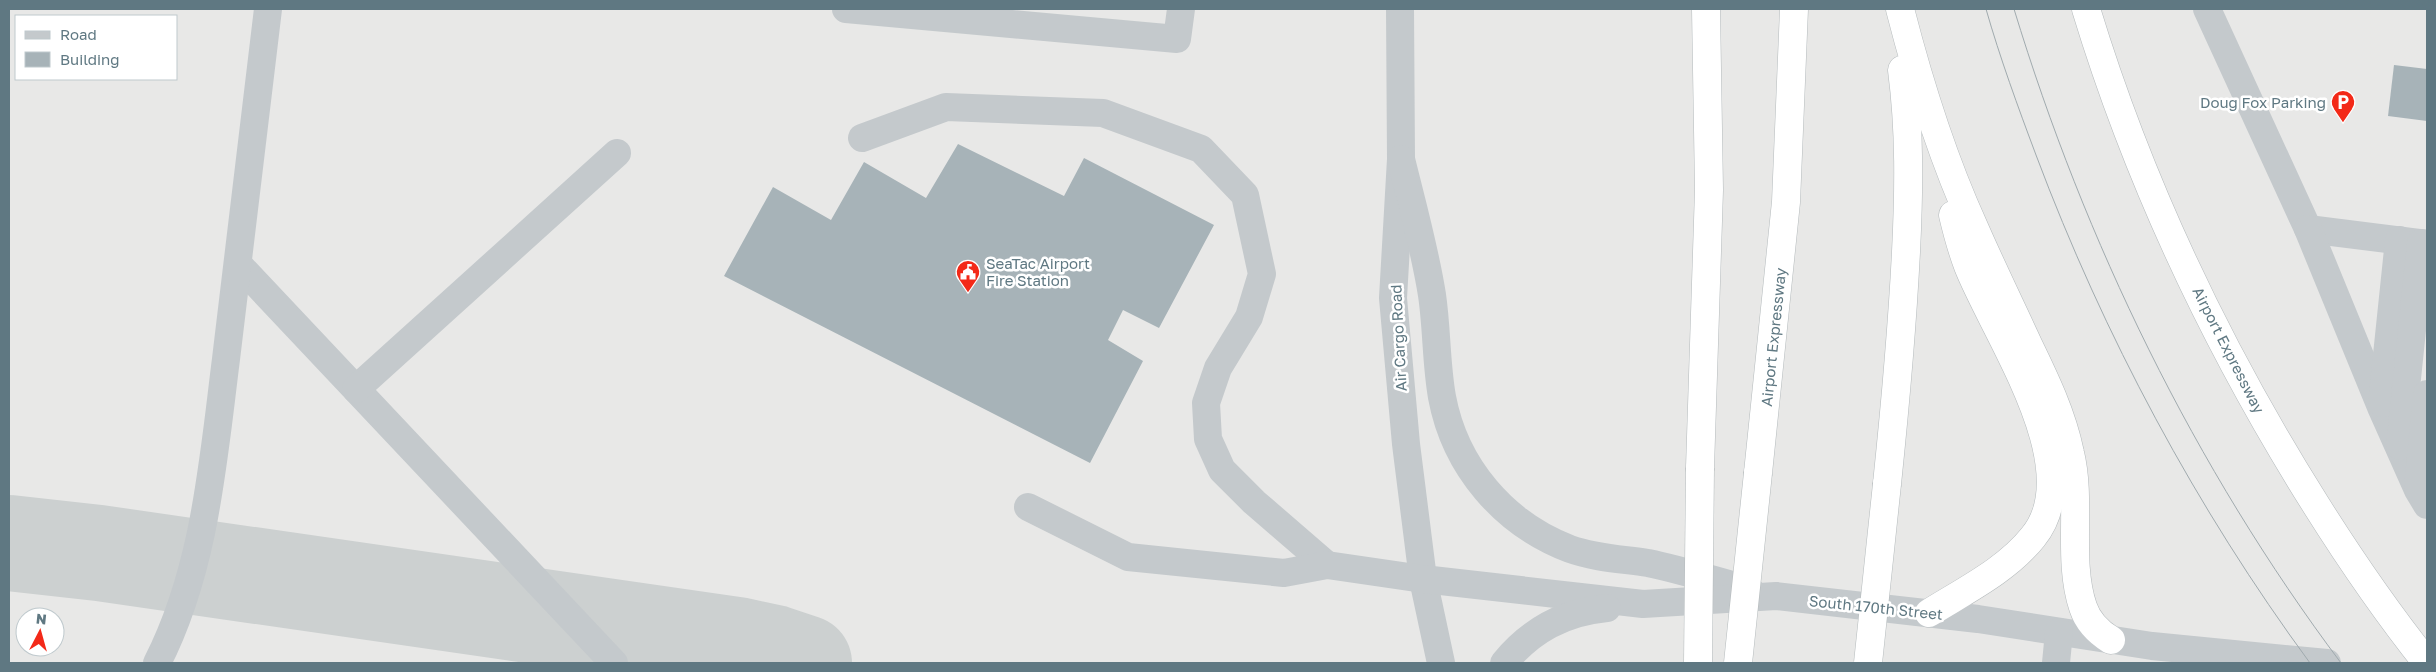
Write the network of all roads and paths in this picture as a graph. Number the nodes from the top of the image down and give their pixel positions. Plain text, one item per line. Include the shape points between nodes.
1 (268, 9) edge
2 (846, 9) edge
3 (1180, 9) edge
4 (1400, 9) edge
5 (1706, 9) edge
6 (1794, 9) edge
7 (1893, 9) edge
8 (1900, 9) edge
9 (2086, 9) edge
10 (2207, 9) edge
11 (1931, 119) junction
12 (862, 138) dead end
13 (617, 152) dead end
14 (1401, 159) junction
15 (2308, 229) junction
16 (2416, 243) edge
17 (238, 264) junction
18 (356, 389) junction
19 (2427, 394) edge
20 (2381, 408) junction
21 (2400, 448) junction
22 (2423, 497) edge
23 (1028, 507) dead end
24 (1327, 565) junction
25 (1423, 580) junction
26 (1776, 596) junction
27 (1643, 604) junction
28 (1929, 614) junction
29 (2059, 632) junction
30 (2111, 640) junction
31 (157, 663) edge
32 (614, 663) edge
33 (1442, 663) edge
34 (1504, 663) edge
35 (1698, 663) edge
36 (1738, 663) edge
37 (1868, 663) edge
38 (2056, 663) edge
39 (2327, 663) edge
40 (2427, 663) edge

1 - 17 street
2 - 3 street via 1177,39
4 - 14 street, Air Cargo Road
5 - 35 highway, bridge via 1709,190 1700,468
6 - 36 highway, Airport Expressway, bridge via 1786,212
7 - 37 highway, bridge via 1908,113 1909,163 1896,394
8 - 11 highway
9 - 40 highway, Airport Expressway via 2133,141 2197,289 2259,409 2335,534
10 - 15 street
11 - 28 highway via 1968,266 2031,401 2050,456 2051,481 2050,502 2034,537 2001,566
11 - 30 highway via 1973,226 2064,426 2075,485 2076,574 2083,607 2091,623
12 - 24 street via 946,107 1103,112 1201,149 1245,194 1262,274 1249,317 1218,368 1206,403 1208,439 1222,470
13 - 18 street
14 - 25 street, Air Cargo Road via 1393,298 1406,444
14 - 26 street via 1432,294 1442,398 1458,448 1495,502 1545,538 1571,550 1648,564
15 - 16 street
15 - 20 street
16 - 20 street
16 - 21 street
17 - 18 street
17 - 31 street via 214,457 198,550 186,598
18 - 32 street
19 - 22 street
20 - 21 street
21 - 22 street
23 - 24 street via 1128,557 1284,573
24 - 25 street, South 170th Street
25 - 27 street, South 170th Street
25 - 33 street, Air Cargo Road
26 - 27 street, South 170th Street
26 - 28 street, South 170th Street
27 - 34 street via 1585,610 1557,620 1530,636
28 - 29 street, South 170th Street
29 - 30 street, South 170th Street
29 - 38 street
30 - 39 street, South 170th Street

